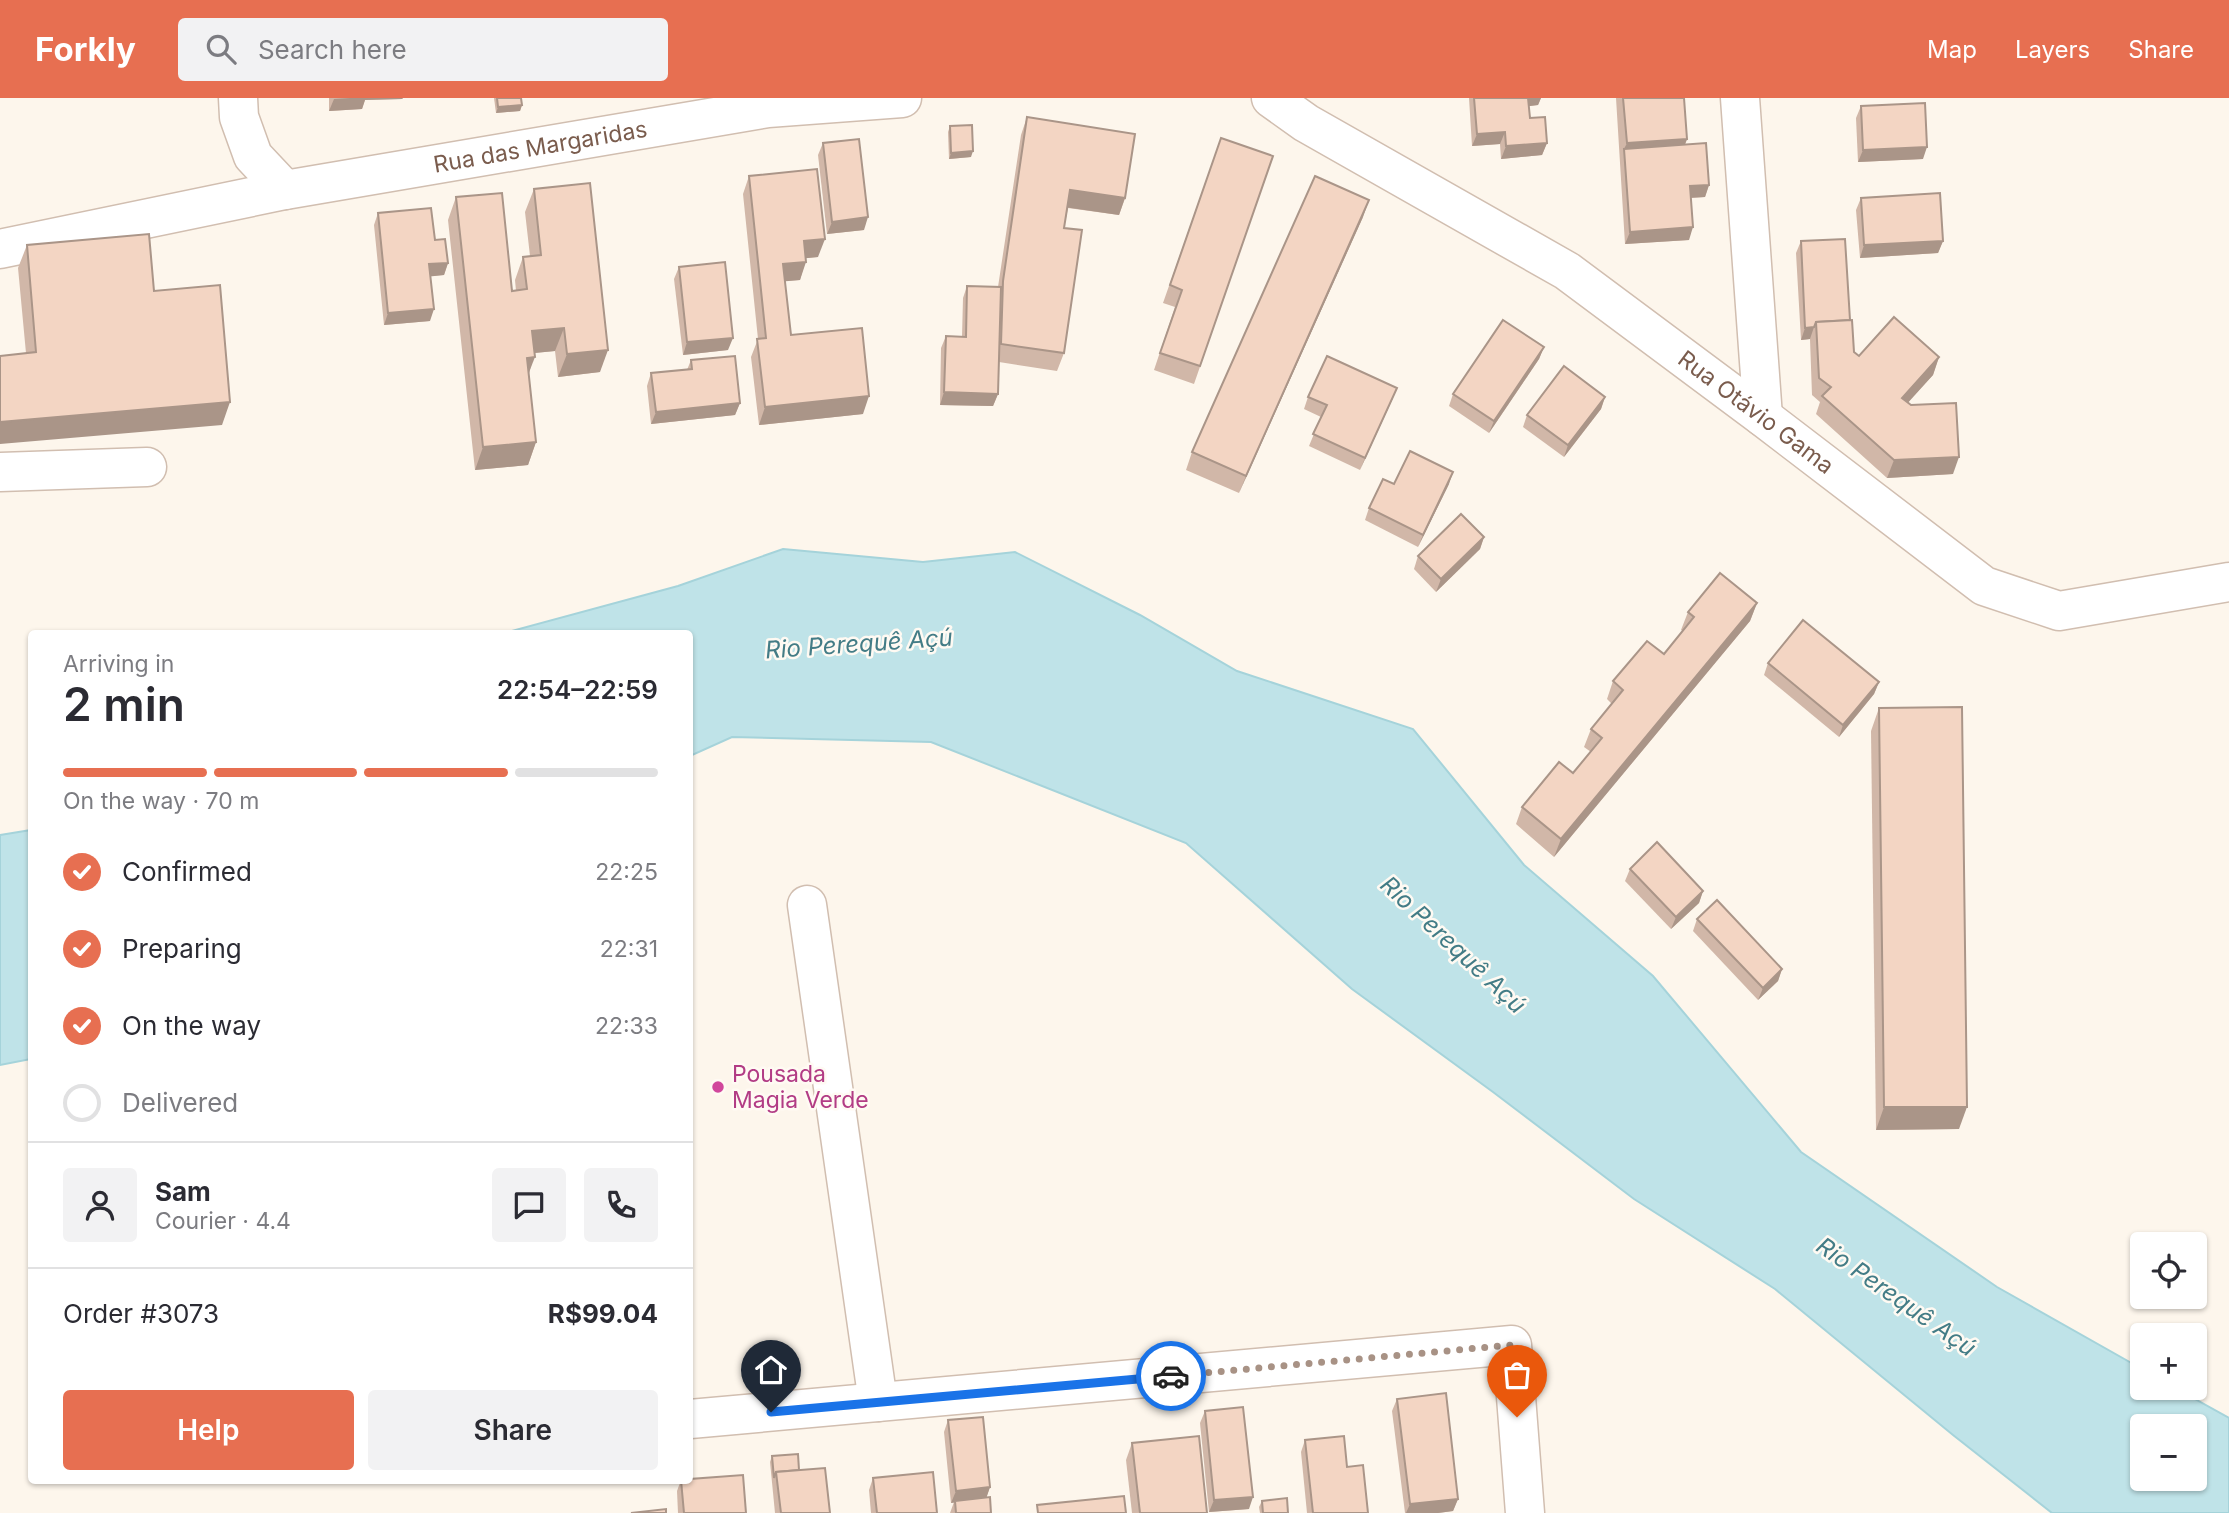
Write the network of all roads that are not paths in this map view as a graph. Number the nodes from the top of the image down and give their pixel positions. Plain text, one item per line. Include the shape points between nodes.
1 (239, 98) edge
2 (902, 98) edge
3 (1271, 98) edge
4 (1740, 98) edge
5 (1306, 111) edge
6 (285, 190) junction
7 (0, 249) edge
8 (1763, 417) junction
9 (147, 467) dead end
10 (0, 472) edge
11 (2229, 582) edge
12 (807, 905) dead end
13 (878, 1402) junction
14 (693, 1419) edge
15 (1525, 1513) edge

1 - 6 street via 239,117 253,156
2 - 6 street, Rua das Margaridas via 768,108
3 - 5 street, Rua Otávio Gama
4 - 8 street
5 - 8 street, Rua Otávio Gama via 1567,271
6 - 7 street, Rua das Margaridas
8 - 11 street, Rua Otávio Gama via 1984,586 2059,611
9 - 10 street
12 - 13 street
13 - 14 street
13 - 15 street via 1512,1345

